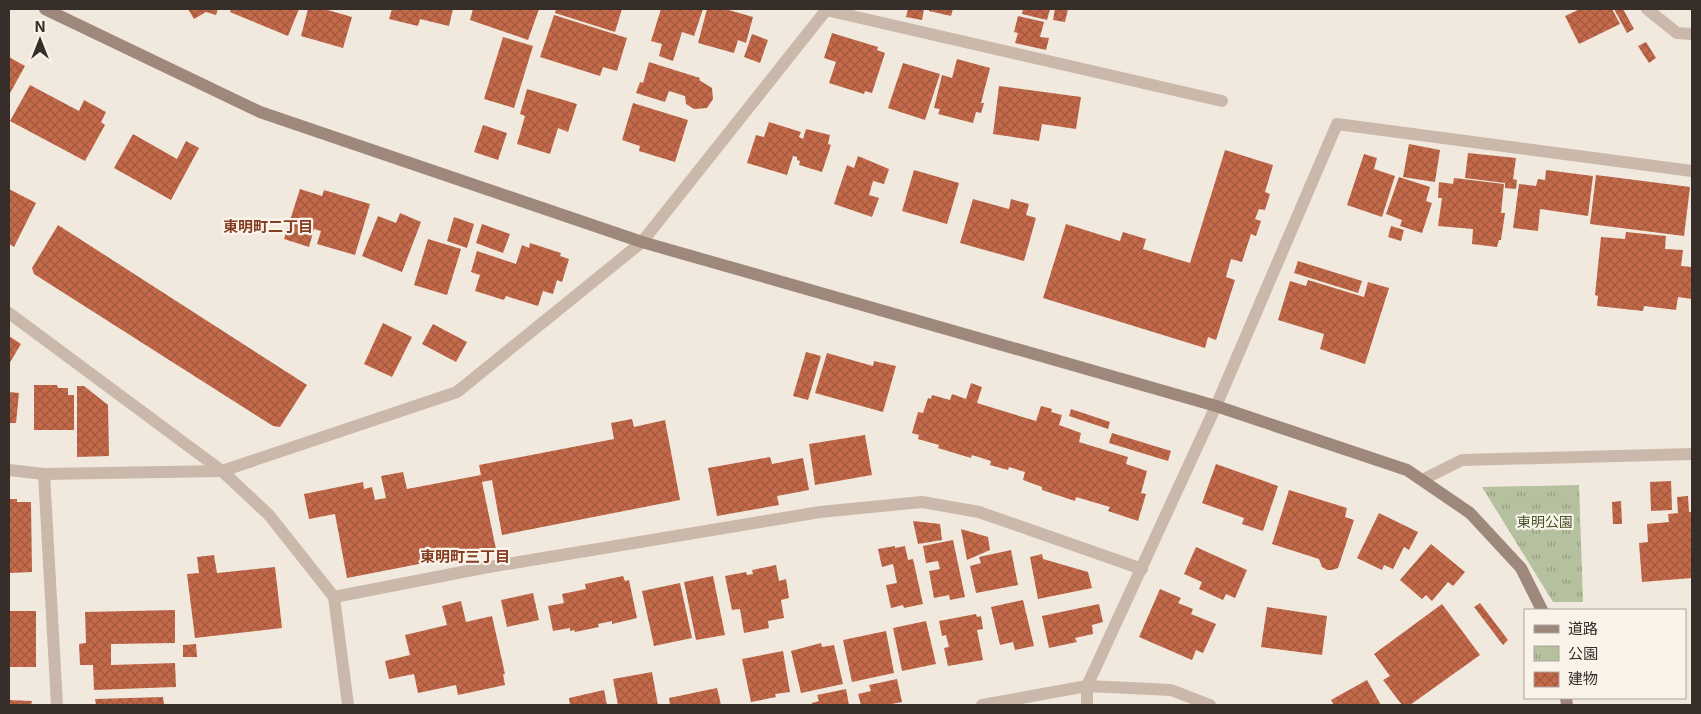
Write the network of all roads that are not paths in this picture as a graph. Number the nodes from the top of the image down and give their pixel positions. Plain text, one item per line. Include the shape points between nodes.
1 (45, 9) edge
2 (1647, 9) edge
3 (826, 10) edge
4 (1692, 34) edge
5 (1222, 101) dead end
6 (1692, 171) edge
7 (642, 242) junction
8 (9, 313) edge
9 (1216, 406) junction
10 (1692, 454) edge
11 (9, 470) edge
12 (222, 471) junction
13 (44, 474) junction
14 (1422, 480) junction
15 (1142, 569) junction
16 (334, 597) junction
17 (1542, 609) edge
18 (1087, 686) junction
19 (57, 705) edge
20 (348, 705) edge
21 (982, 705) edge
22 (1087, 705) edge
23 (1210, 705) edge

1 - 7 street via 260,112
2 - 4 street via 1677,33
3 - 5 street
3 - 7 street
6 - 9 street via 1337,124
7 - 9 street
7 - 12 street via 458,392
8 - 12 street
9 - 14 street via 1406,470
9 - 15 street
10 - 14 street via 1462,460
11 - 13 street
12 - 13 street
12 - 16 street via 269,515
13 - 19 street
14 - 17 street via 1470,513 1521,568
15 - 16 street via 979,512 922,502 820,512 483,568
15 - 18 street
16 - 20 street
18 - 21 street
18 - 22 street
18 - 23 street via 1171,690

